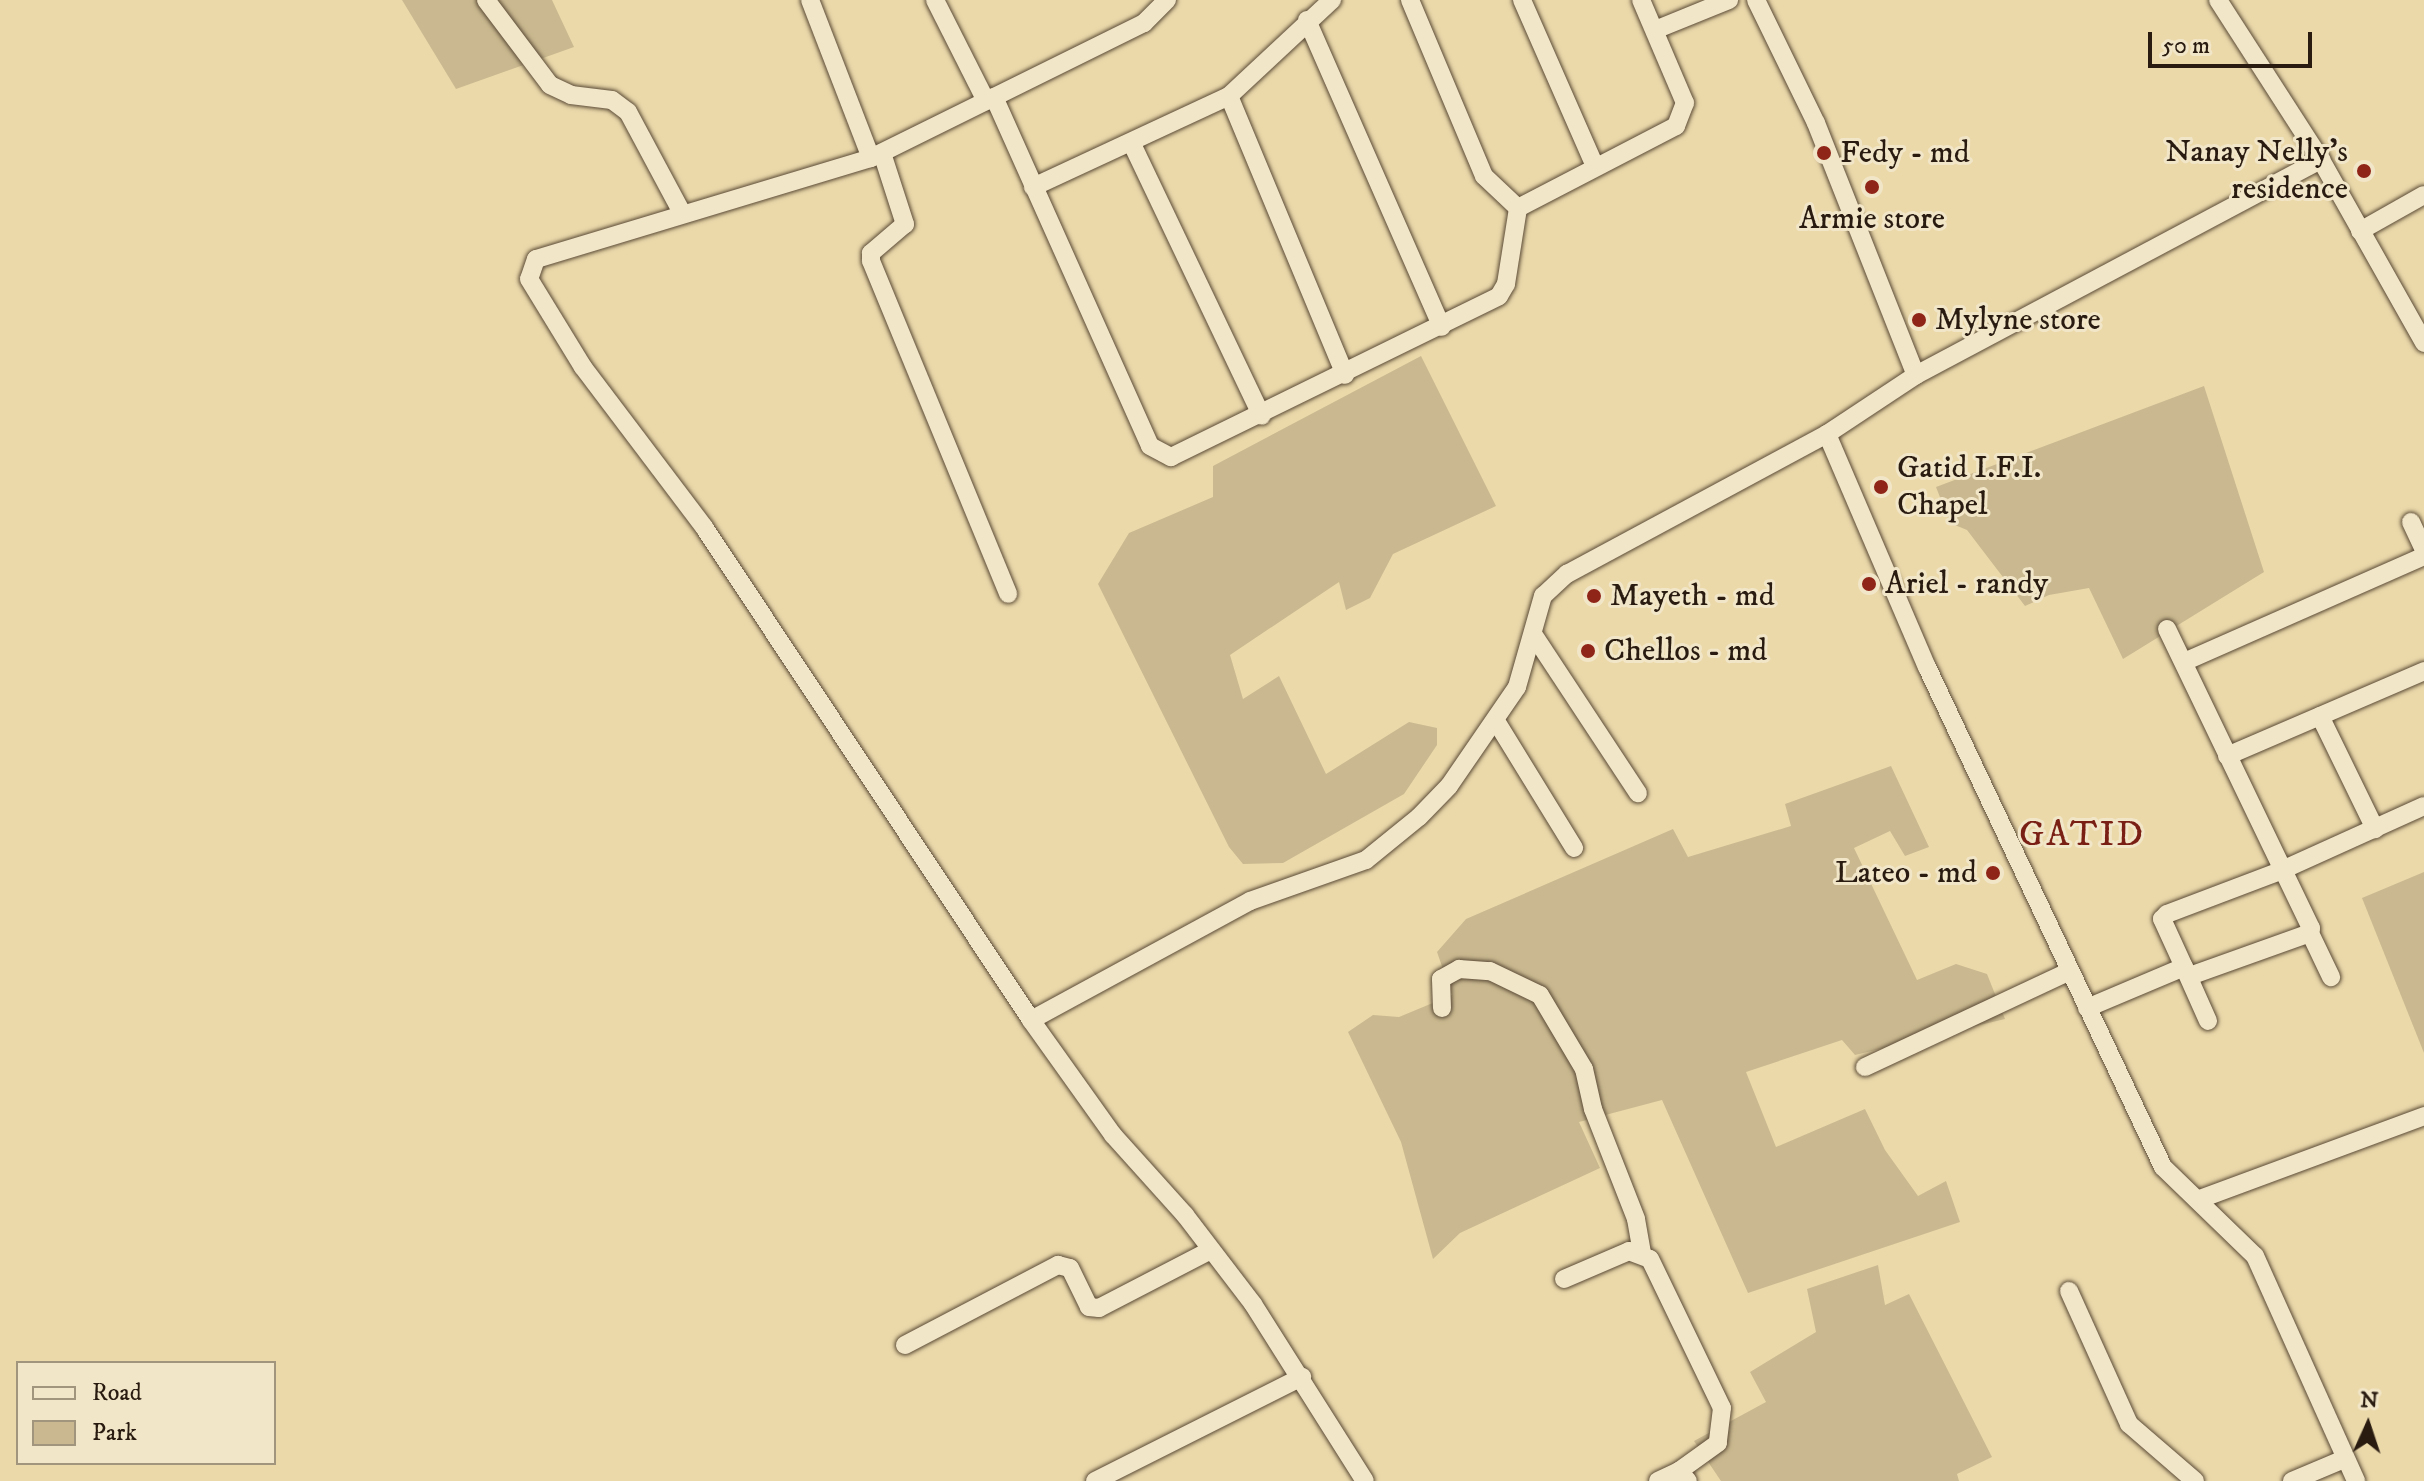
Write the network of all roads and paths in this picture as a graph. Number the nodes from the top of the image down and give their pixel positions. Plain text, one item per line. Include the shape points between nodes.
1 (486, 0) edge
2 (810, 0) edge
3 (935, 0) edge
4 (1167, 0) edge
5 (1332, 0) edge
6 (1410, 0) edge
7 (1522, 0) edge
8 (1641, 0) edge
9 (1729, 0) edge
10 (1756, 0) edge
11 (2218, 0) edge
12 (1307, 20) junction
13 (1655, 30) junction
14 (1229, 96) junction
15 (990, 99) junction
16 (1132, 144) junction
17 (877, 155) junction
18 (2321, 160) junction
19 (1594, 164) junction
20 (1033, 187) junction
21 (2424, 195) edge
22 (1518, 208) junction
23 (681, 211) junction
24 (2360, 231) junction
25 (1442, 327) junction
26 (2424, 343) edge
27 (1345, 375) junction
28 (1916, 375) junction
29 (1262, 416) junction
30 (1827, 434) junction
31 (2411, 522) dead end
32 (2424, 550) edge
33 (2424, 556) edge
34 (1008, 594) dead end
35 (2167, 629) dead end
36 (1535, 637) junction
37 (2184, 662) junction
38 (2424, 671) edge
39 (2320, 716) junction
40 (1496, 721) junction
41 (2227, 756) junction
42 (1638, 793) dead end
43 (2424, 806) edge
44 (2375, 829) junction
45 (1574, 848) dead end
46 (2280, 871) junction
47 (2310, 933) junction
48 (2070, 971) junction
49 (2187, 971) junction
50 (2331, 977) dead end
51 (1442, 1008) dead end
52 (2087, 1008) junction
53 (1031, 1020) junction
54 (2208, 1021) dead end
55 (1865, 1067) dead end
56 (2424, 1116) edge
57 (2200, 1199) junction
58 (1211, 1250) junction
59 (1642, 1252) junction
60 (1564, 1279) dead end
61 (2069, 1291) dead end
62 (905, 1345) dead end
63 (1302, 1377) junction
64 (2344, 1459) junction
65 (1684, 1476) edge
66 (1095, 1481) edge
67 (1365, 1481) edge
68 (1658, 1481) edge
69 (2195, 1481) edge
70 (2292, 1481) edge
71 (2356, 1481) edge

1 - 23 street via 550,85 571,95 612,100 628,112
2 - 17 street
3 - 15 street
4 - 15 street via 1144,23
5 - 12 street
6 - 22 street via 1484,176
7 - 19 street
8 - 13 street
9 - 13 street
10 - 28 street via 1816,123
11 - 18 street
12 - 14 street
12 - 25 street
13 - 19 street via 1685,103 1683,116 1676,126
14 - 16 street
14 - 27 street
15 - 17 street
15 - 20 street
16 - 20 street
16 - 29 street
17 - 23 street
17 - 34 street via 905,224 871,253 871,261
18 - 24 street
18 - 28 street
19 - 22 street
20 - 29 street via 1150,446 1160,456 1171,457
21 - 24 street
22 - 25 street via 1506,284 1499,296
23 - 53 street via 536,259 529,279 583,367 704,527
24 - 26 street
25 - 27 street
27 - 29 street
28 - 30 street
30 - 36 street via 1567,574 1543,596
30 - 48 street via 1927,667
31 - 32 street
33 - 37 street
35 - 37 street
36 - 40 street via 1517,687
36 - 42 street
37 - 41 street
38 - 39 street
39 - 41 street
39 - 44 street
40 - 45 street
40 - 53 street via 1449,786 1366,860 1250,901
41 - 46 street
43 - 44 street
44 - 46 street
46 - 47 street
46 - 49 street via 2162,919
47 - 49 street
47 - 50 street
48 - 52 street
48 - 55 street
49 - 52 street
49 - 54 street
51 - 59 street via 1441,979 1459,969 1490,971 1540,995 1584,1069 1593,1109 1636,1219
52 - 57 street via 2163,1167
53 - 58 street via 1113,1135
56 - 57 street
57 - 64 street via 2255,1256
58 - 62 street via 1099,1308 1089,1307 1070,1268 1058,1265
58 - 63 street
59 - 60 street via 1629,1251
59 - 65 street via 1722,1408 1718,1443
61 - 69 street via 2129,1424
63 - 66 street
63 - 67 street
64 - 70 street
64 - 71 street
65 - 68 street

